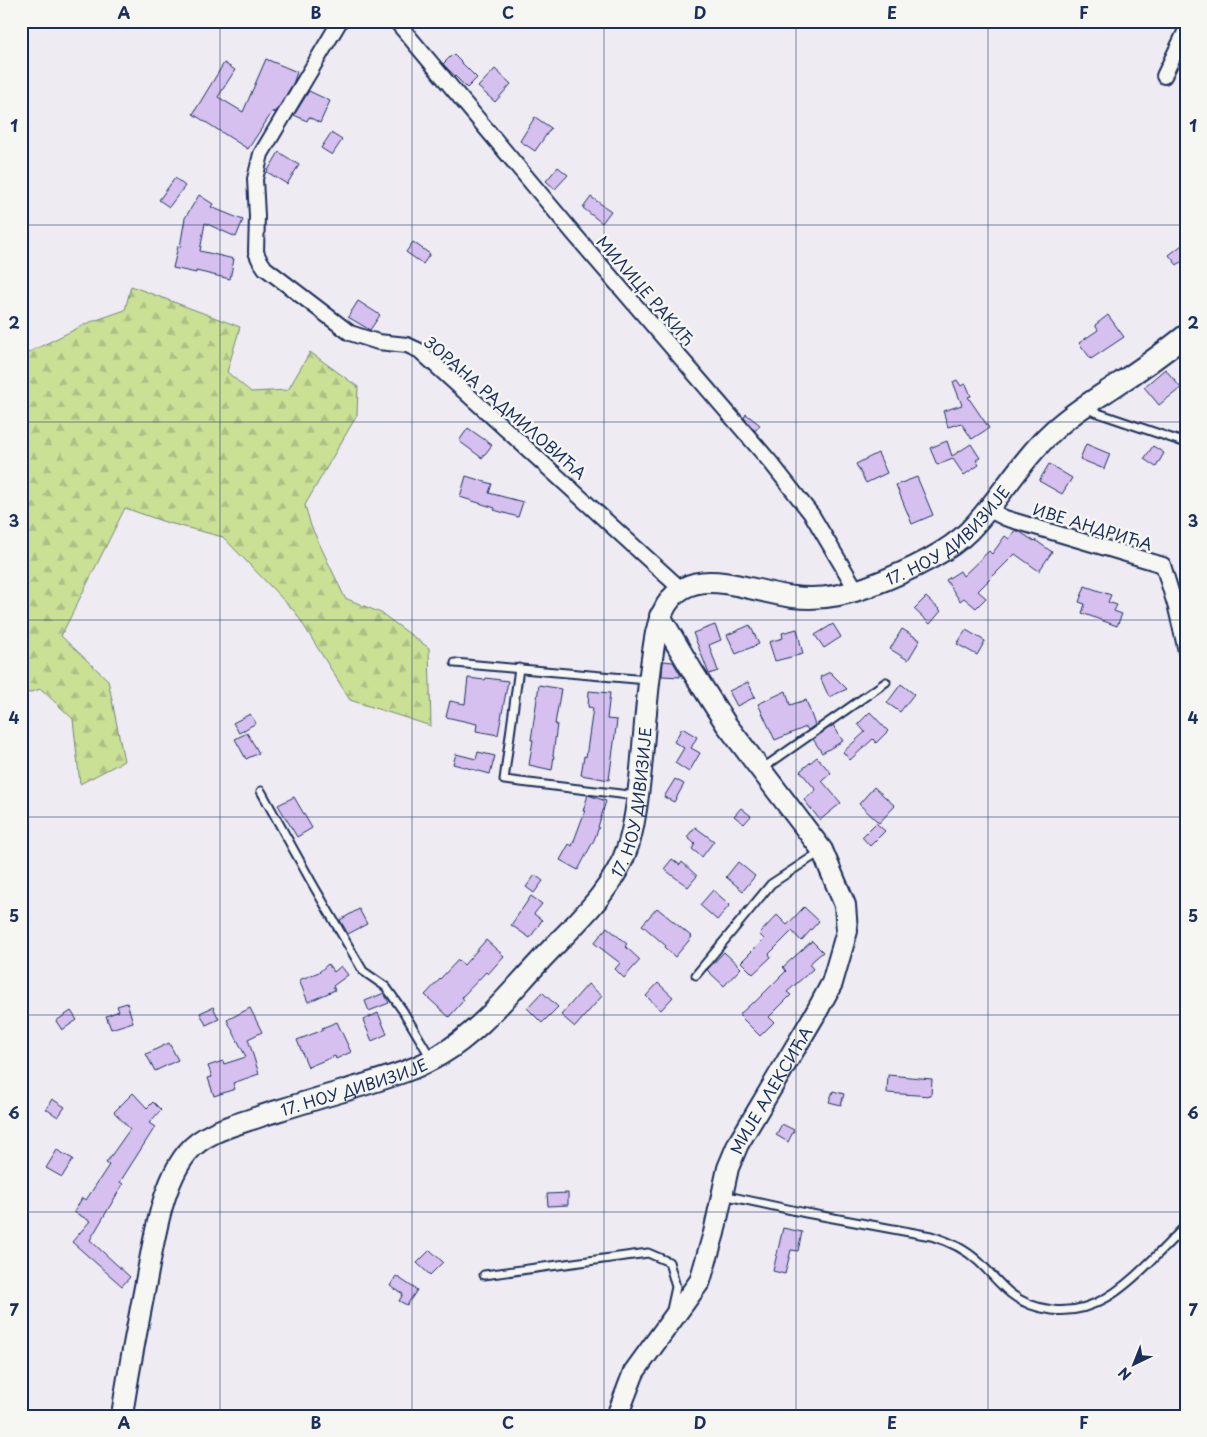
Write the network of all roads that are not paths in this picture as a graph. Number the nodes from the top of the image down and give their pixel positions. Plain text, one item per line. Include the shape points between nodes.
1 (340, 21) edge
2 (396, 21) edge
3 (1186, 30) edge
4 (1179, 62) edge
5 (1164, 76) dead end
6 (1186, 336) edge
7 (1081, 408) junction
8 (1186, 443) edge
9 (988, 509) junction
10 (682, 590) junction
11 (857, 591) junction
12 (660, 616) junction
13 (1186, 651) edge
14 (455, 663) dead end
15 (519, 668) junction
16 (650, 680) junction
17 (886, 682) dead end
18 (760, 769) junction
19 (261, 790) dead end
20 (638, 796) junction
21 (822, 850) junction
22 (696, 975) dead end
23 (432, 1060) junction
24 (721, 1195) junction
25 (1186, 1225) edge
26 (484, 1275) dead end
27 (667, 1327) junction
28 (122, 1416) edge
29 (617, 1416) edge

1 - 10 street, ЗОРАНА РАДМИЛОВИЋА via 261,154 255,179 256,252 262,264 350,333 378,342 407,345 420,352
2 - 11 street, МИЛИЦЕ РАКИЋ via 806,506
3 - 4 street
4 - 5 street
6 - 7 street, 17. НОУ ДИВИЗИЈЕ
7 - 8 lane
7 - 9 street, 17. НОУ ДИВИЗИЈЕ via 1040,443
9 - 11 street, 17. НОУ ДИВИЗИЈЕ via 941,552
9 - 13 street, ИВЕ АНДРИЋА via 1005,518 1163,565
10 - 11 street, 17. НОУ ДИВИЗИЈЕ via 707,581 804,598
10 - 12 street, 17. НОУ ДИВИЗИЈЕ
12 - 16 street, 17. НОУ ДИВИЗИЈЕ
12 - 18 street, МИЈЕ АЛЕКСИЋА via 711,702
14 - 15 lane
15 - 16 lane
15 - 20 lane via 504,780
16 - 20 street, 17. НОУ ДИВИЗИЈЕ
17 - 18 lane
18 - 21 street, МИЈЕ АЛЕКСИЋА
19 - 23 lane via 363,971 386,987
20 - 23 street, 17. НОУ ДИВИЗИЈЕ via 631,837 612,880 491,1013 457,1044
21 - 22 lane via 771,884
21 - 24 street, МИЈЕ АЛЕКСИЋА via 845,905 847,932 832,983 738,1144
23 - 28 street, 17. НОУ ДИВИЗИЈЕ via 229,1127 191,1148 176,1169 162,1206
24 - 25 lane via 943,1240 977,1260 1020,1300 1057,1311 1084,1308 1120,1290
24 - 27 street, МИЈЕ АЛЕКСИЋА via 700,1281
26 - 27 lane via 648,1253 668,1262 676,1287
27 - 29 street, МИЈЕ АЛЕКСИЋА via 634,1372

